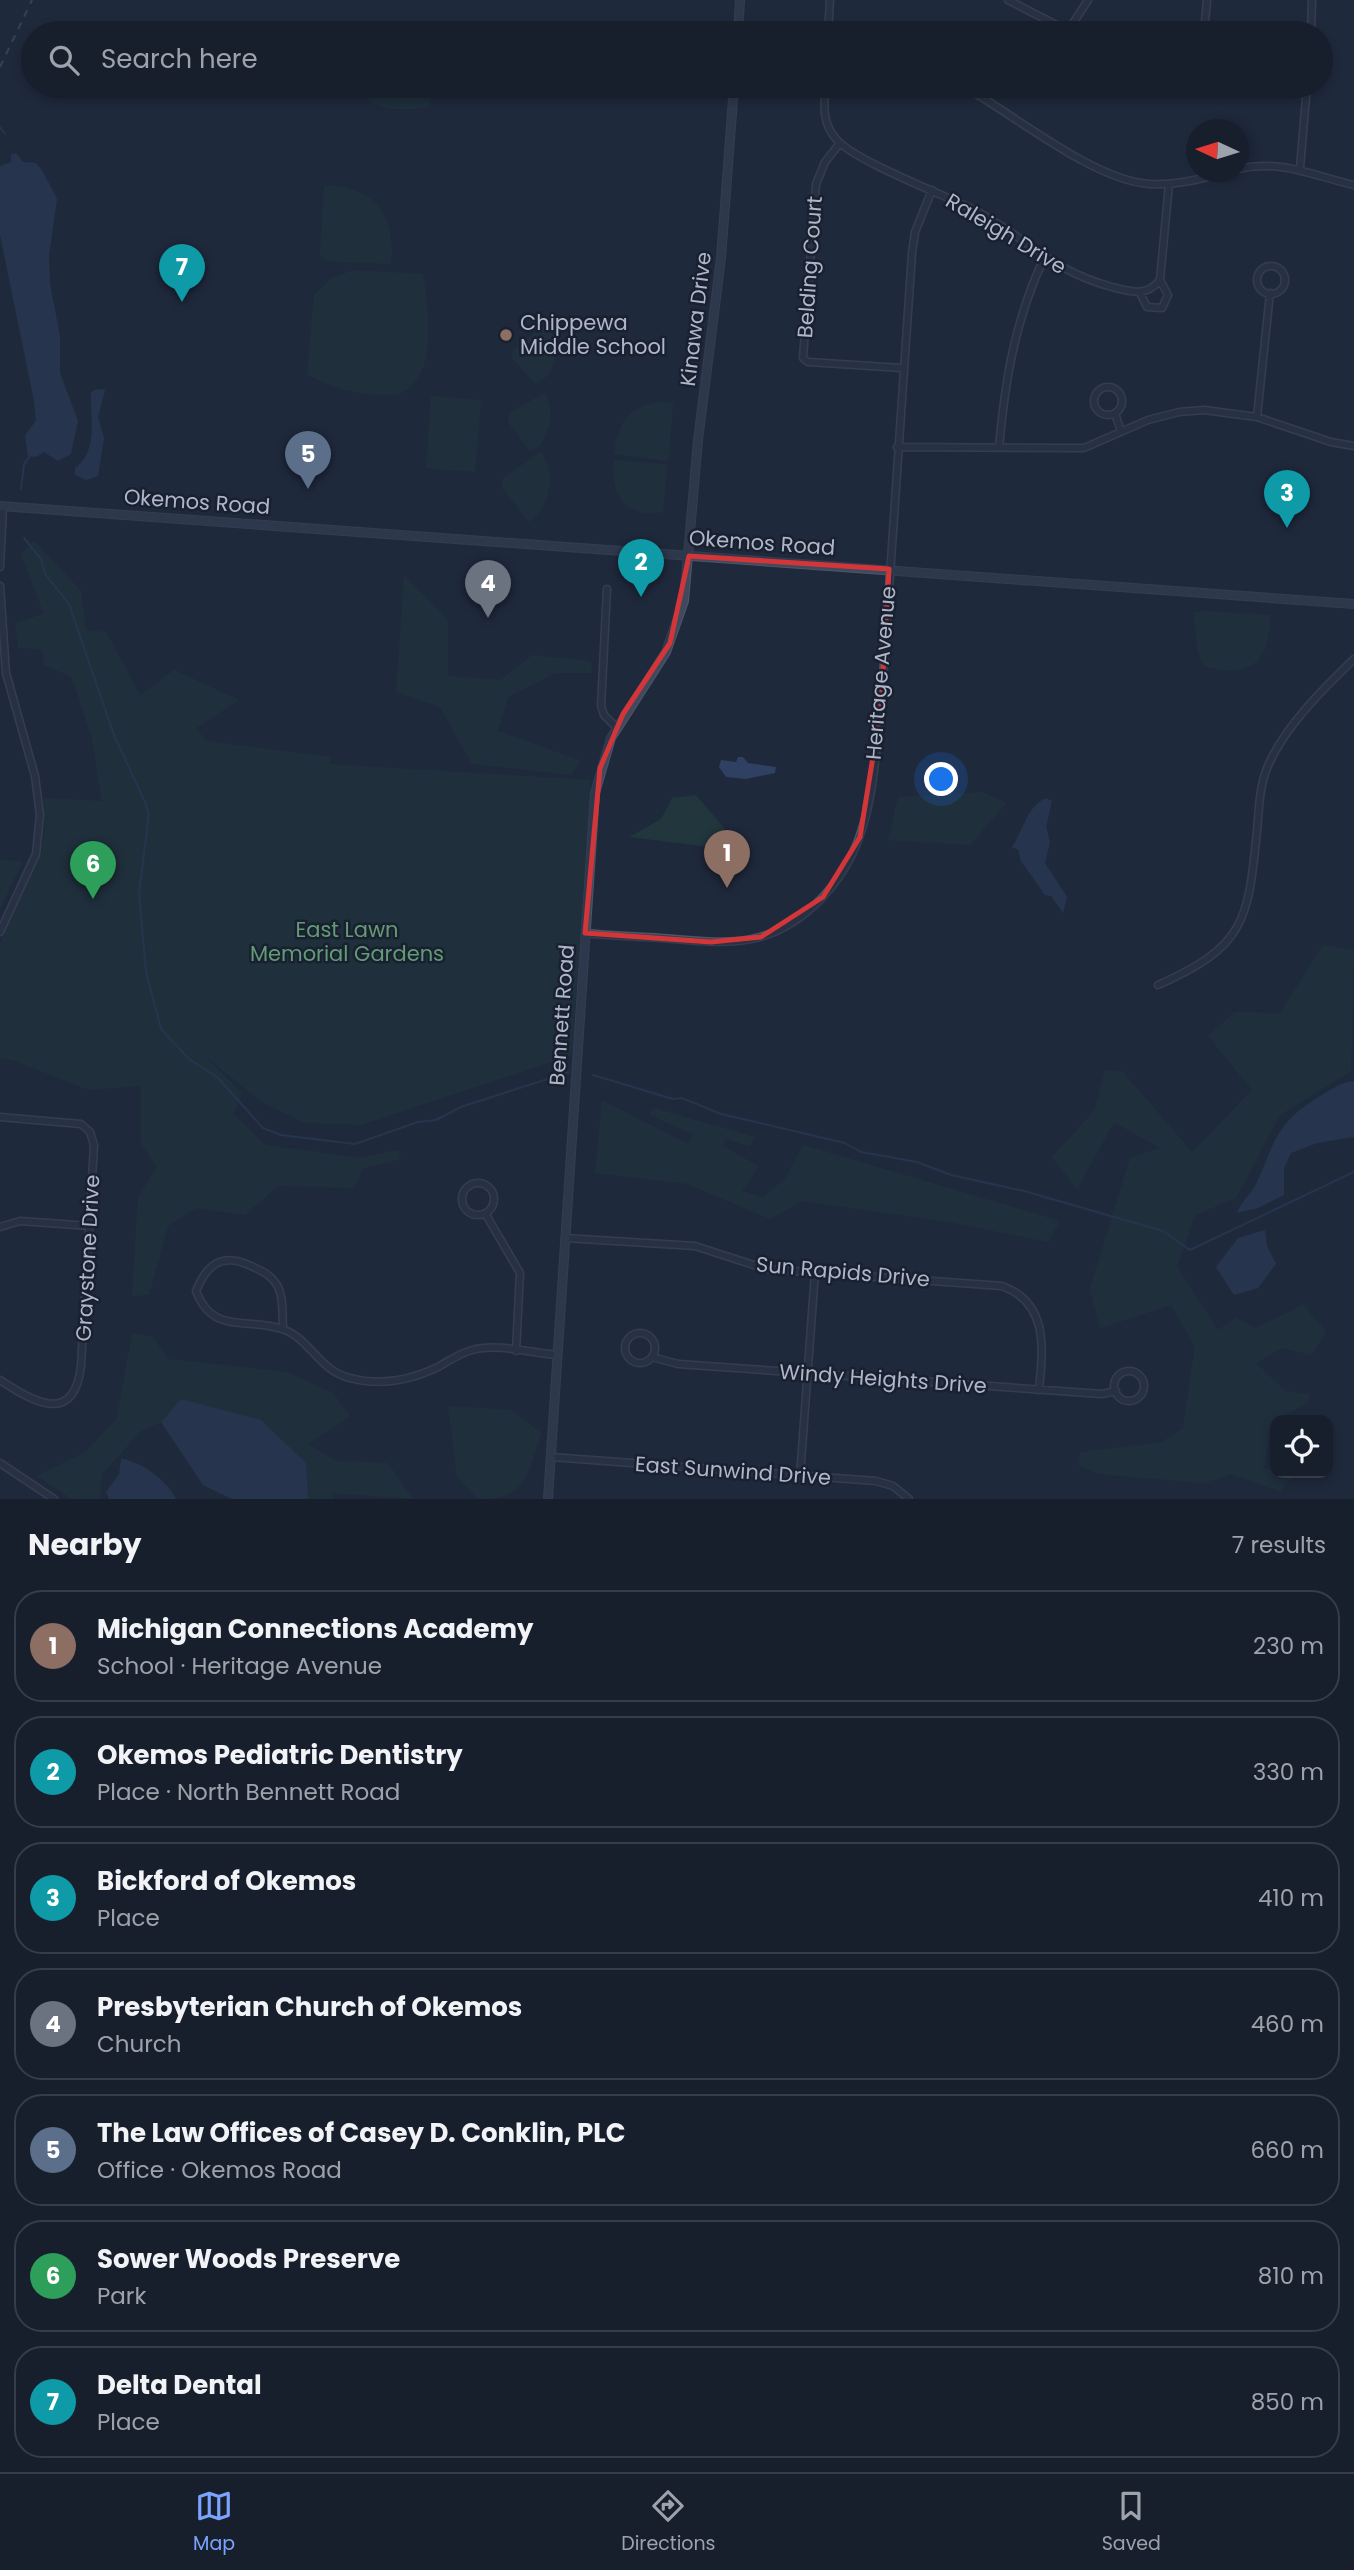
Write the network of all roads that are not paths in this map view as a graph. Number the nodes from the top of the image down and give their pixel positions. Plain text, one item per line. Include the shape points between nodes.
1 (740, 0) edge
2 (830, 0) edge
3 (1008, 0) edge
4 (1088, 0) edge
5 (1207, 0) edge
6 (1312, 0) edge
7 (739, 21) edge
8 (829, 21) edge
9 (1049, 21) edge
10 (1076, 21) edge
11 (1205, 21) edge
12 (1311, 21) edge
13 (733, 98) edge
14 (825, 98) edge
15 (983, 98) edge
16 (1306, 98) edge
17 (840, 143) junction
18 (1249, 168) edge
19 (1300, 168) junction
20 (1186, 180) edge
21 (1168, 184) junction
22 (1354, 185) edge
23 (932, 190) junction
24 (1044, 258) junction
25 (1160, 280) junction
26 (1140, 293) junction
27 (1270, 293) junction
28 (902, 368) junction
29 (1115, 413) junction
30 (1257, 417) junction
31 (1121, 432) junction
32 (1354, 446) edge
33 (897, 447) junction
34 (999, 448) junction
35 (2, 506) edge
36 (689, 556) junction
37 (0, 567) edge
38 (890, 569) junction
39 (0, 586) edge
40 (607, 589) dead end
41 (1354, 604) edge
42 (1354, 659) edge
43 (616, 727) junction
44 (0, 932) edge
45 (585, 933) junction
46 (1158, 985) dead end
47 (0, 1117) edge
48 (485, 1213) junction
49 (90, 1226) junction
50 (0, 1227) edge
51 (565, 1238) junction
52 (815, 1272) junction
53 (283, 1329) junction
54 (516, 1352) junction
55 (557, 1355) junction
56 (652, 1357) junction
57 (807, 1373) junction
58 (0, 1380) edge
59 (1039, 1390) junction
60 (1115, 1391) junction
61 (551, 1457) junction
62 (0, 1463) edge
63 (800, 1476) junction
64 (54, 1499) edge
65 (548, 1499) edge
66 (909, 1499) edge

1 - 7 street
2 - 8 street
3 - 9 street
4 - 10 street
5 - 11 street
6 - 12 street
13 - 36 street, Kinawa Drive via 720,271
14 - 17 street via 826,122
15 - 21 street via 1099,170 1139,183
16 - 19 street
17 - 23 street, Raleigh Drive
17 - 28 street, Belding Court via 816,184 803,358
18 - 19 street
19 - 22 street
20 - 21 street
21 - 25 street
23 - 24 street, Raleigh Drive via 976,210
23 - 28 street, Heritage Avenue via 915,232
24 - 26 street, Raleigh Drive via 1072,274
24 - 34 street via 1009,359
25 - 26 street
25 - 26 street, Raleigh Drive via 1168,299 1160,309 1147,307
27 - 27 street via 1280,290 1285,281 1282,271 1273,266 1263,269 1258,278 1261,289
27 - 30 street
28 - 33 street, Heritage Avenue
29 - 29 street via 1122,405 1121,394 1113,387 1102,388 1095,396 1096,407 1104,414
29 - 31 street
30 - 31 street via 1204,410 1180,412
30 - 32 street
31 - 34 street via 1084,448
33 - 34 street
33 - 38 street, Heritage Avenue
35 - 36 street, Okemos Road
35 - 37 street
36 - 38 street, Okemos Road
36 - 43 street, Bennett Road via 684,601 670,643
38 - 41 street, Okemos Road
38 - 45 street, Heritage Avenue via 881,707 866,811 850,860 823,897 789,924 761,937 737,941
39 - 44 street via 6,673 35,776 40,815 36,854
40 - 43 street via 601,706
42 - 46 street via 1309,707 1268,768 1259,800 1250,894 1243,918 1212,957
43 - 45 street, Bennett Road via 595,793
45 - 51 street, Bennett Road
47 - 49 street, Graystone Drive via 81,1124 90,1132 94,1145
48 - 48 street via 493,1200 491,1191 478,1183 467,1186 463,1206 475,1215
48 - 54 street via 520,1272
49 - 50 street via 20,1221
49 - 58 street, Graystone Drive via 77,1390 60,1404 43,1405
51 - 52 street, Sun Rapids Drive via 695,1246 766,1269
51 - 55 street, Bennett Road
52 - 57 street
52 - 59 street, Sun Rapids Drive via 995,1285 1014,1292 1030,1305 1040,1325
53 - 53 street via 224,1322 203,1309 196,1291 202,1275 217,1262 236,1259 268,1274 278,1288
53 - 54 street via 303,1341 331,1371 350,1379 412,1378 470,1350
54 - 55 street
55 - 61 street, Bennett Road
56 - 56 street, Windy Heights Drive via 655,1346 650,1336 639,1333 629,1338 625,1349 631,1359 642,1363
56 - 57 street, Windy Heights Drive via 678,1364
57 - 59 street, Windy Heights Drive
57 - 63 street
59 - 60 street, Windy Heights Drive
60 - 60 street, Windy Heights Drive via 1123,1399 1134,1400 1143,1393 1143,1381 1136,1373 1125,1372 1116,1380
61 - 63 street, East Sunwind Drive
61 - 65 street, Bennett Road
62 - 64 street
63 - 66 street, East Sunwind Drive via 876,1481 898,1489

